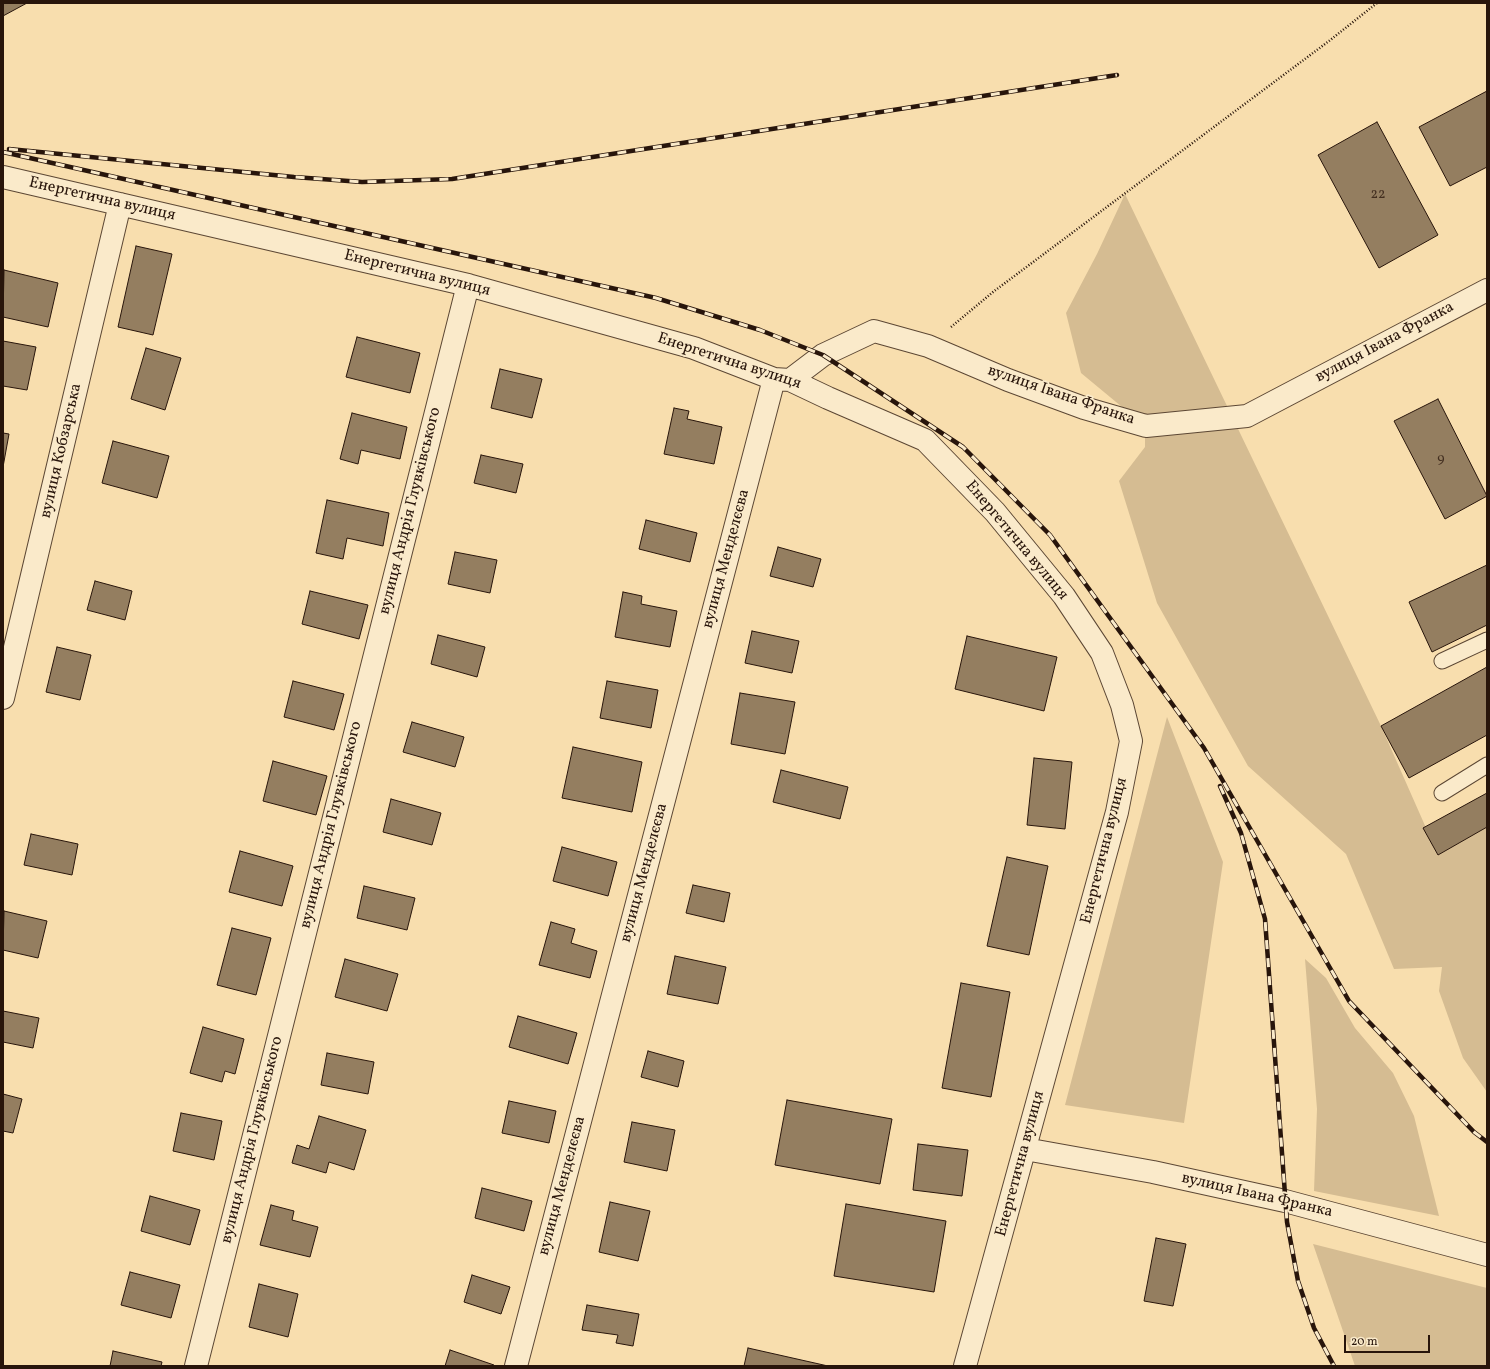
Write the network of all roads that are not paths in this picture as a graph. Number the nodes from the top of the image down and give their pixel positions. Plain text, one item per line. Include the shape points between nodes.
1 (3, 177) edge
2 (120, 204) junction
3 (468, 285) junction
4 (1487, 290) edge
5 (782, 380) junction
6 (1487, 640) edge
7 (1442, 661) dead end
8 (3, 698) edge
9 (1487, 765) edge
10 (1442, 793) dead end
11 (1025, 1149) junction
12 (1487, 1254) edge
13 (196, 1366) edge
14 (516, 1366) edge
15 (965, 1366) edge

1 - 2 street, Енергетична вулиця
2 - 3 street, Енергетична вулиця
2 - 8 street, вулиця Кобзарська
3 - 5 street, Енергетична вулиця via 694,348
3 - 13 street, вулиця Андрія Глувківського
4 - 5 street, вулиця Івана Франка via 1247,416 1240,417 1146,426 1084,408 1008,380 928,346 874,331 822,355
5 - 11 street, Енергетична вулиця via 925,440 995,512 1064,596 1102,653 1122,705 1131,741 1117,812
5 - 14 street, вулиця Менделєєва
6 - 7 lane
9 - 10 lane
11 - 12 street, вулиця Івана Франка via 1153,1172 1285,1201
11 - 15 street, Енергетична вулиця

